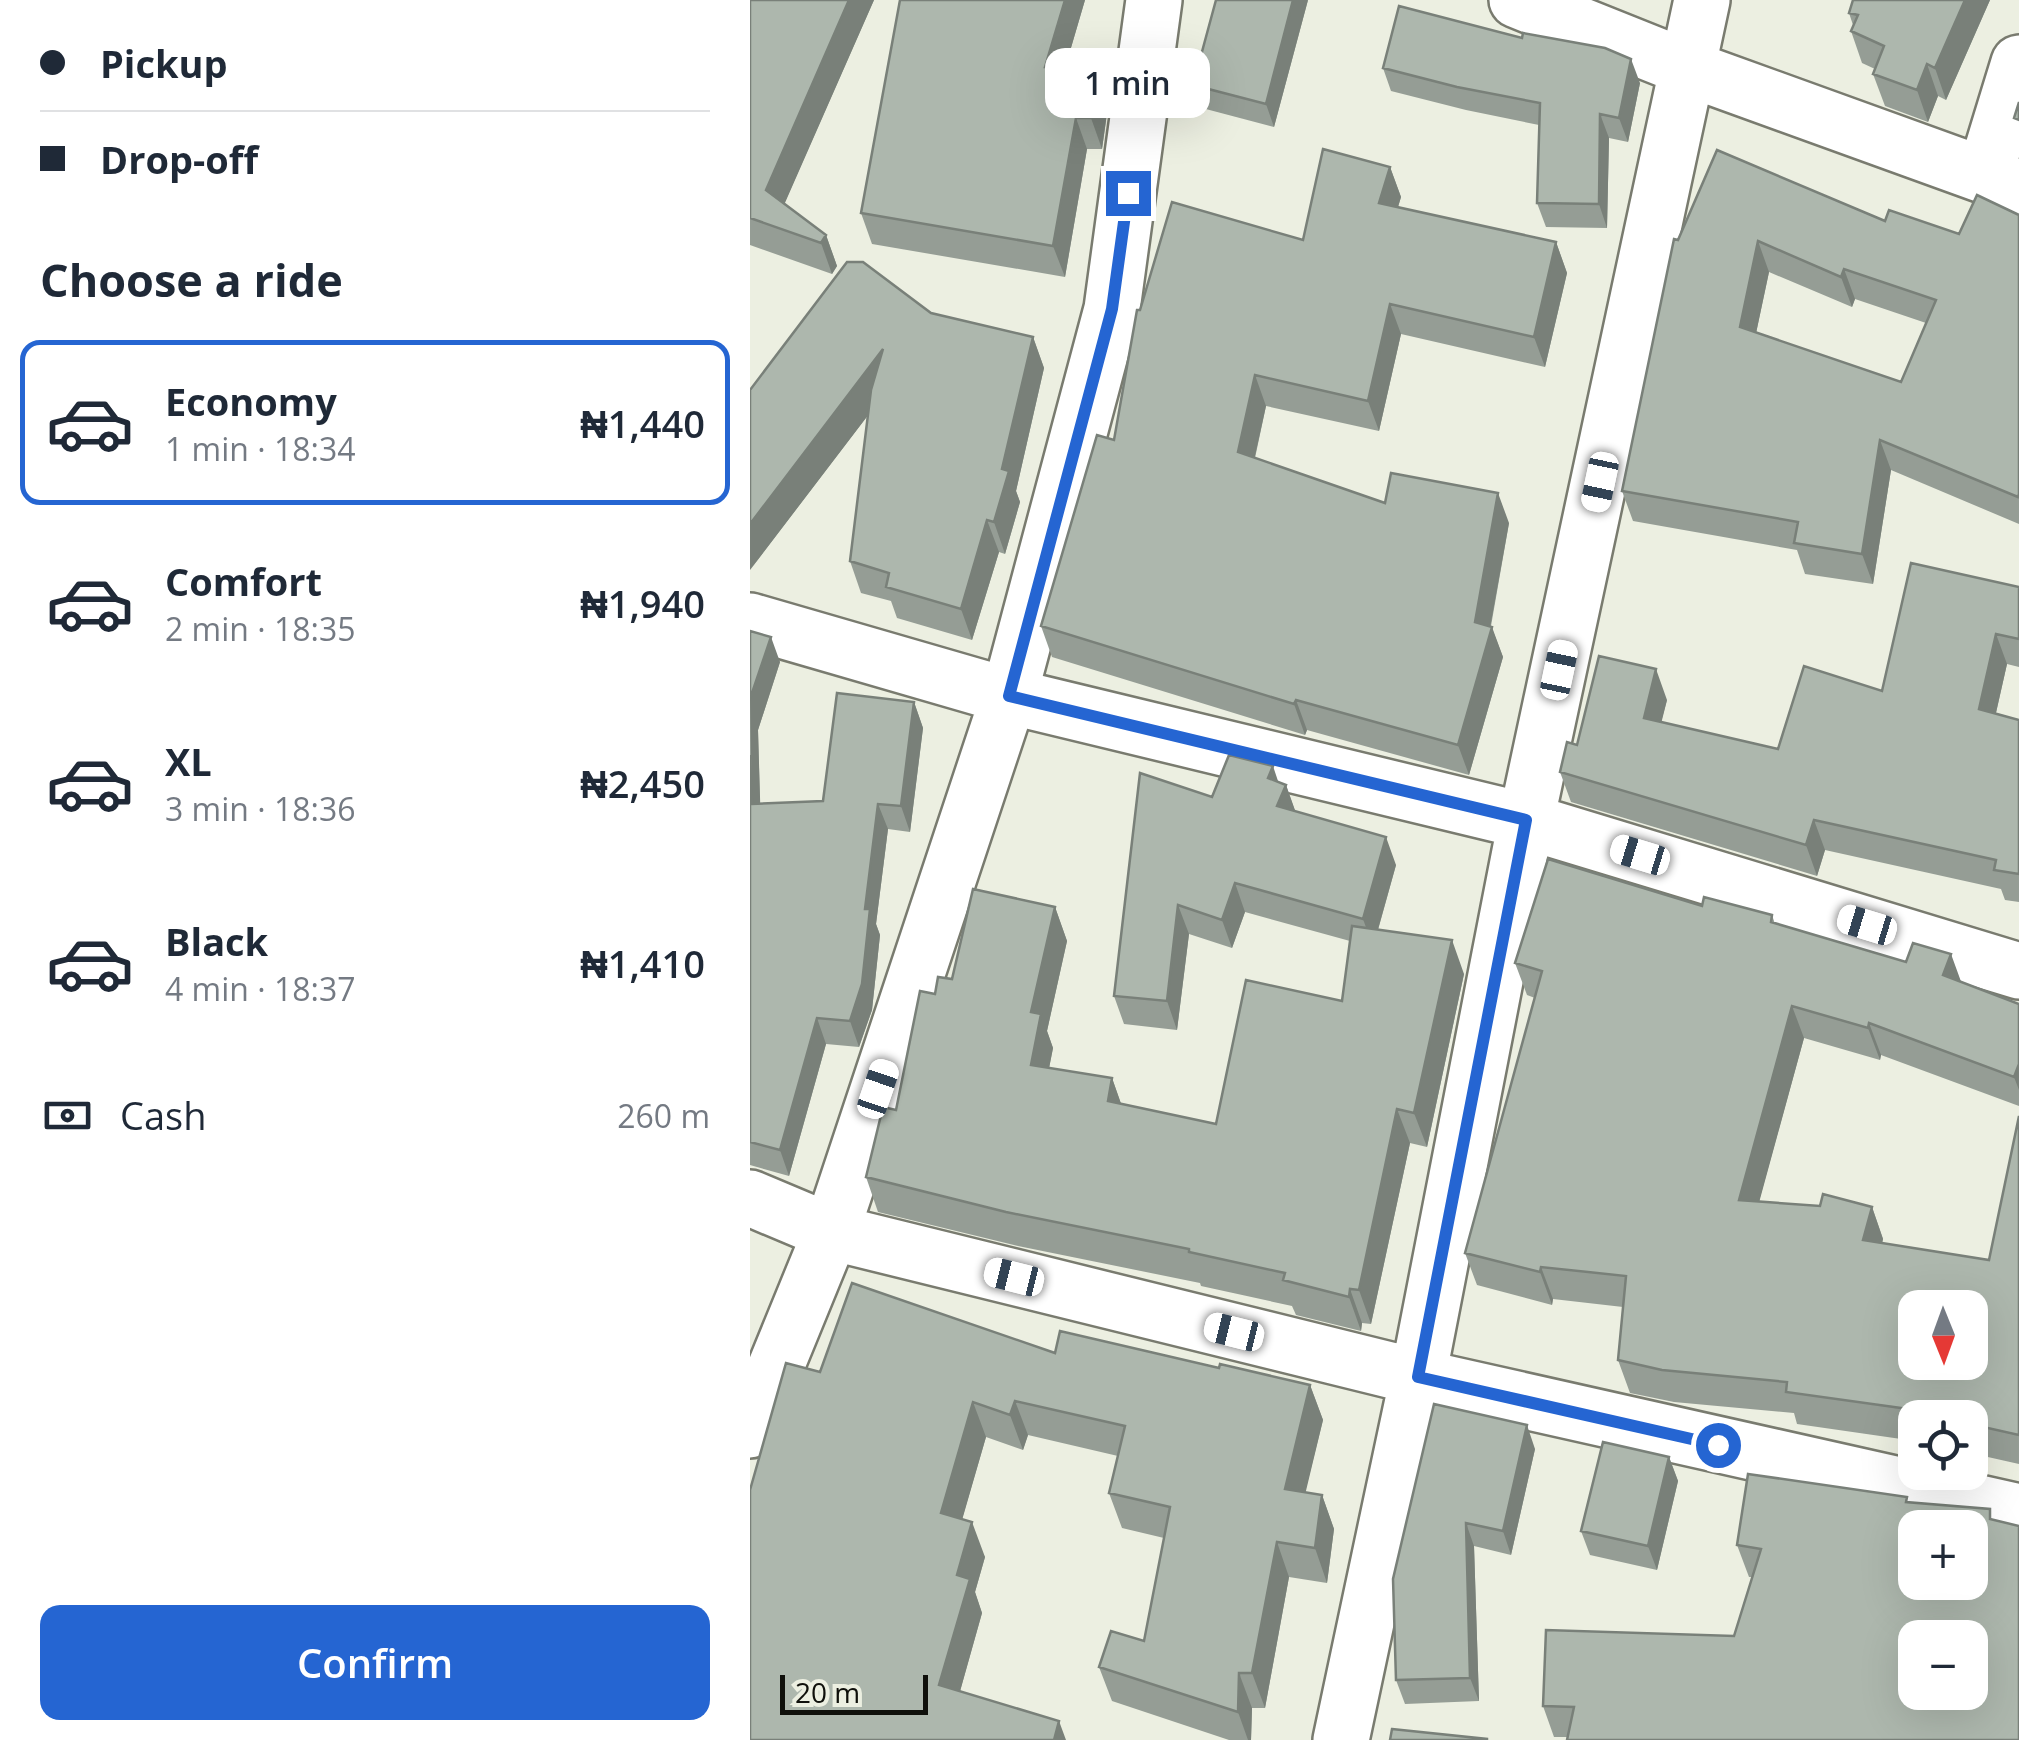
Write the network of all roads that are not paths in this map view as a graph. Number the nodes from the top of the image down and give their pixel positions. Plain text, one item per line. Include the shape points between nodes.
1 (1154, 0) edge
2 (1517, 0) edge
3 (1702, 0) edge
4 (2019, 63) edge
5 (1690, 69) junction
6 (2002, 181) edge
7 (750, 622) edge
8 (1009, 696) junction
9 (1526, 820) junction
10 (2019, 971) edge
11 (750, 1198) edge
12 (831, 1232) junction
13 (1418, 1377) junction
14 (750, 1430) edge
15 (2019, 1512) edge
16 (1341, 1740) edge

1 - 8 street via 1112,309
2 - 5 street
3 - 5 street
4 - 6 street
5 - 6 street
5 - 9 street
7 - 8 street
8 - 9 street
8 - 12 street
9 - 10 street
9 - 13 street
11 - 12 street
12 - 13 street
12 - 14 street
13 - 15 street
13 - 16 street

